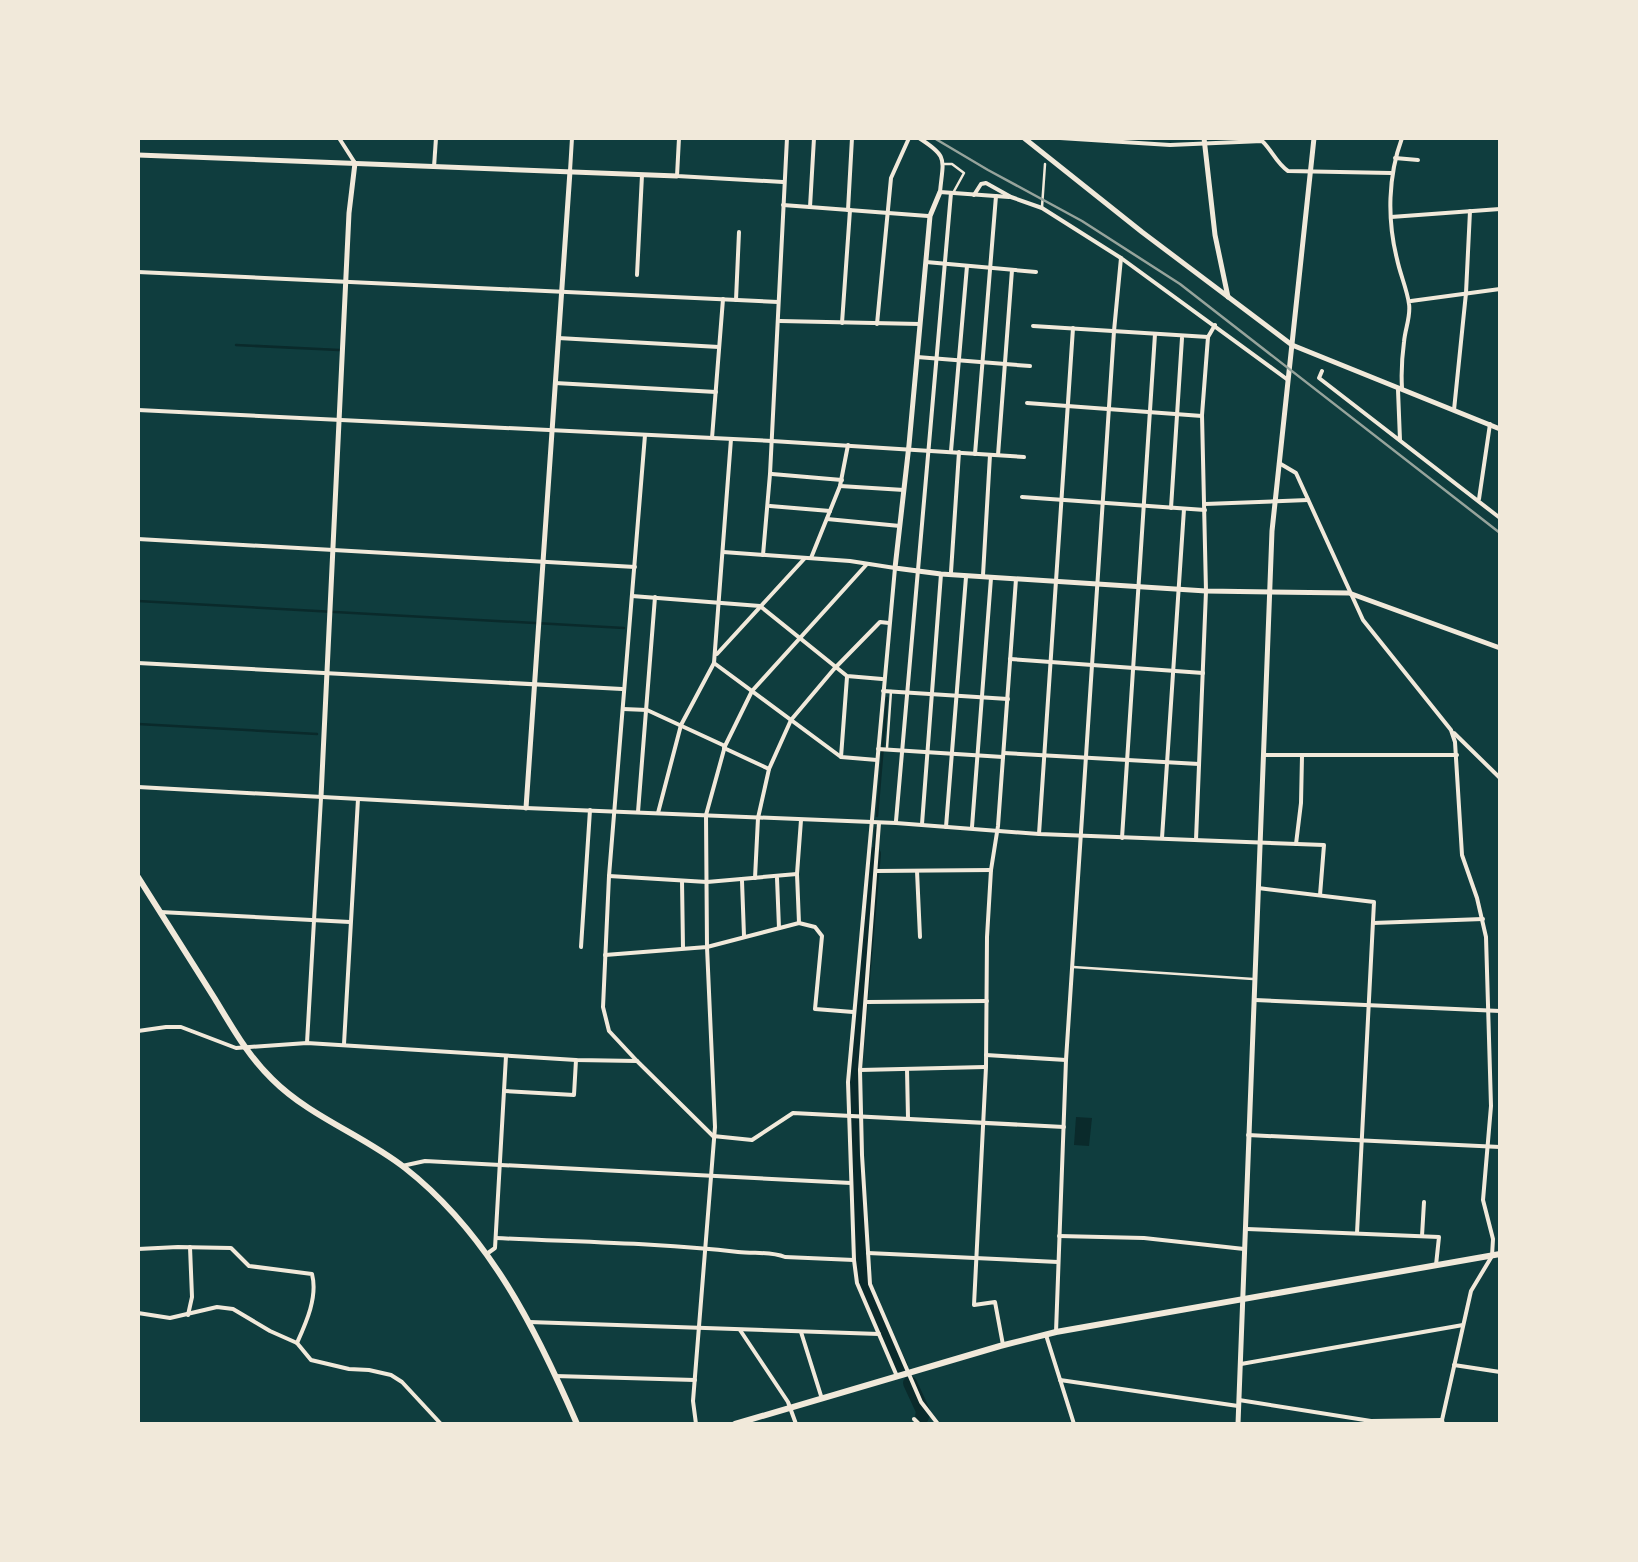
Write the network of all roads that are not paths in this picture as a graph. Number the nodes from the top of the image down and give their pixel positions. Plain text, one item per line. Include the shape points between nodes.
1 (339, 138) edge
2 (436, 138) edge
3 (572, 138) edge
4 (679, 138) edge
5 (787, 138) edge
6 (814, 138) edge
7 (852, 138) edge
8 (909, 138) edge
9 (919, 138) edge
10 (1024, 138) edge
11 (1040, 138) edge
12 (1060, 138) edge
13 (1314, 138) edge
14 (1402, 138) edge
15 (1204, 140) edge
16 (1035, 144) junction
17 (138, 154) edge
18 (1394, 158) junction
19 (1418, 160) dead end
20 (355, 163) junction
21 (942, 164) junction
22 (1045, 164) dead end
23 (434, 167) junction
24 (570, 171) junction
25 (1391, 172) junction
26 (1310, 173) junction
27 (642, 175) junction
28 (677, 176) junction
29 (785, 182) junction
30 (940, 192) junction
31 (952, 193) junction
32 (974, 195) junction
33 (996, 196) junction
34 (1011, 197) junction
35 (783, 205) junction
36 (810, 207) junction
37 (1042, 208) junction
38 (1500, 209) edge
39 (849, 210) junction
40 (1470, 211) junction
41 (888, 213) junction
42 (930, 216) junction
43 (1391, 217) junction
44 (739, 232) dead end
45 (1121, 258) junction
46 (926, 262) junction
47 (946, 264) junction
48 (967, 266) junction
49 (990, 268) junction
50 (1012, 270) junction
51 (138, 272) edge
52 (1036, 272) dead end
53 (637, 275) dead end
54 (346, 282) junction
55 (1500, 289) edge
56 (562, 292) junction
57 (1466, 293) junction
58 (1228, 298) junction
59 (722, 299) junction
60 (736, 300) junction
61 (1409, 301) junction
62 (778, 302) junction
63 (778, 321) junction
64 (842, 323) junction
65 (877, 324) junction
66 (920, 324) junction
67 (1033, 326) dead end
68 (1215, 326) junction
69 (1074, 328) junction
70 (1114, 331) junction
71 (1155, 334) junction
72 (1182, 336) junction
73 (1208, 336) junction
74 (558, 338) junction
75 (1292, 345) junction
76 (719, 347) junction
77 (917, 357) junction
78 (936, 359) junction
79 (959, 360) junction
80 (982, 362) junction
81 (1006, 364) junction
82 (1030, 366) dead end
83 (1322, 370) dead end
84 (1288, 380) junction
85 (555, 383) junction
86 (1400, 389) junction
87 (716, 392) junction
88 (1028, 403) dead end
89 (1068, 406) junction
90 (1109, 409) junction
91 (138, 410) edge
92 (1454, 410) junction
93 (1150, 412) junction
94 (1176, 414) junction
95 (1202, 416) junction
96 (340, 420) junction
97 (1490, 424) junction
98 (552, 430) junction
99 (1500, 430) edge
100 (645, 435) junction
101 (712, 438) junction
102 (732, 439) junction
103 (1400, 440) junction
104 (772, 441) junction
105 (848, 446) junction
106 (908, 449) junction
107 (928, 450) junction
108 (951, 452) junction
109 (959, 452) junction
110 (974, 454) junction
111 (990, 455) junction
112 (998, 455) junction
113 (1024, 457) dead end
114 (1279, 463) junction
115 (770, 474) junction
116 (841, 483) junction
117 (904, 490) junction
118 (1022, 497) dead end
119 (1062, 500) junction
120 (1308, 500) junction
121 (1478, 501) junction
122 (1275, 502) junction
123 (1103, 504) junction
124 (768, 506) junction
125 (1144, 506) junction
126 (1205, 507) junction
127 (1172, 508) junction
128 (1184, 509) junction
129 (830, 511) junction
130 (1500, 518) edge
131 (827, 519) junction
132 (900, 526) junction
133 (138, 540) edge
134 (333, 550) junction
135 (722, 552) junction
136 (763, 555) junction
137 (808, 558) junction
138 (544, 562) junction
139 (868, 563) junction
140 (634, 567) junction
141 (895, 568) junction
142 (918, 572) junction
143 (941, 574) junction
144 (951, 575) junction
145 (966, 576) junction
146 (982, 577) junction
147 (991, 578) junction
148 (1016, 579) junction
149 (1056, 581) junction
150 (1098, 584) junction
151 (1139, 586) junction
152 (1179, 589) junction
153 (1206, 591) junction
154 (1270, 593) junction
155 (1349, 593) junction
156 (632, 596) junction
157 (655, 597) junction
158 (718, 602) junction
159 (760, 606) junction
160 (889, 623) junction
161 (799, 638) junction
162 (1500, 648) edge
163 (714, 659) junction
164 (1010, 659) junction
165 (1051, 662) junction
166 (138, 663) edge
167 (1092, 666) junction
168 (834, 668) junction
169 (1134, 668) junction
170 (1174, 671) junction
171 (326, 673) junction
172 (1203, 673) junction
173 (847, 676) junction
174 (884, 679) junction
175 (534, 684) junction
176 (624, 689) junction
177 (883, 691) junction
178 (891, 691) junction
179 (752, 692) junction
180 (908, 692) junction
181 (932, 694) junction
182 (956, 696) junction
183 (981, 698) junction
184 (1008, 699) junction
185 (623, 708) junction
186 (647, 710) junction
187 (791, 720) junction
188 (681, 725) junction
189 (1451, 730) junction
190 (725, 747) junction
191 (878, 749) junction
192 (886, 749) junction
193 (903, 750) junction
194 (928, 752) junction
195 (952, 754) junction
196 (1003, 755) junction
197 (1264, 755) junction
198 (1457, 755) junction
199 (978, 756) junction
200 (1044, 756) junction
201 (1302, 756) junction
202 (840, 757) junction
203 (1086, 758) junction
204 (877, 760) junction
205 (1127, 760) junction
206 (1167, 762) junction
207 (1199, 764) junction
208 (769, 769) junction
209 (1500, 778) edge
210 (138, 787) edge
211 (321, 797) junction
212 (358, 799) junction
213 (526, 808) junction
214 (590, 810) junction
215 (615, 811) junction
216 (638, 812) junction
217 (658, 813) junction
218 (706, 816) junction
219 (758, 818) junction
220 (801, 820) junction
221 (870, 823) junction
222 (879, 823) junction
223 (896, 823) junction
224 (922, 825) junction
225 (946, 826) junction
226 (972, 828) junction
227 (998, 831) junction
228 (1039, 834) junction
229 (1081, 836) junction
230 (1122, 838) junction
231 (1162, 839) junction
232 (1196, 840) junction
233 (1260, 843) junction
234 (1296, 844) junction
235 (991, 870) junction
236 (876, 872) junction
237 (917, 872) junction
238 (797, 874) junction
239 (138, 876) edge
240 (609, 876) junction
241 (777, 876) junction
242 (754, 878) junction
243 (742, 879) junction
244 (682, 881) junction
245 (706, 882) junction
246 (1258, 888) junction
247 (1320, 895) junction
248 (160, 912) junction
249 (1483, 919) junction
250 (314, 920) junction
251 (351, 922) junction
252 (799, 924) junction
253 (1373, 924) junction
254 (779, 928) junction
255 (744, 936) junction
256 (920, 937) dead end
257 (707, 946) junction
258 (581, 947) dead end
259 (683, 948) junction
260 (605, 954) junction
261 (1073, 967) junction
262 (1254, 979) junction
263 (1253, 1000) junction
264 (987, 1001) junction
265 (866, 1004) junction
266 (1368, 1005) junction
267 (856, 1006) junction
268 (1489, 1011) junction
269 (1500, 1011) edge
270 (854, 1012) junction
271 (138, 1031) edge
272 (307, 1043) junction
273 (344, 1046) junction
274 (245, 1048) junction
275 (986, 1055) junction
276 (506, 1056) junction
277 (576, 1060) junction
278 (1066, 1060) junction
279 (636, 1061) junction
280 (986, 1067) junction
281 (907, 1069) junction
282 (860, 1070) junction
283 (504, 1091) junction
284 (849, 1116) junction
285 (860, 1116) junction
286 (908, 1118) junction
287 (983, 1124) junction
288 (1064, 1127) junction
289 (1248, 1135) junction
290 (713, 1136) junction
291 (1362, 1140) junction
292 (1488, 1146) junction
293 (1500, 1147) edge
294 (402, 1166) junction
295 (499, 1166) junction
296 (711, 1176) junction
297 (851, 1184) junction
298 (1424, 1202) dead end
299 (1244, 1229) junction
300 (1358, 1233) junction
301 (1058, 1236) junction
302 (1422, 1236) junction
303 (496, 1238) junction
304 (190, 1248) junction
305 (706, 1248) junction
306 (1244, 1248) junction
307 (138, 1249) edge
308 (868, 1253) junction
309 (487, 1254) junction
310 (1496, 1255) edge
311 (977, 1258) junction
312 (854, 1260) junction
313 (1058, 1262) junction
314 (1436, 1265) junction
315 (1242, 1300) junction
316 (138, 1314) edge
317 (188, 1315) junction
318 (529, 1322) junction
319 (1463, 1325) junction
320 (700, 1329) junction
321 (740, 1330) junction
322 (801, 1332) junction
323 (1056, 1332) junction
324 (879, 1334) junction
325 (1046, 1335) junction
326 (297, 1343) junction
327 (1004, 1345) junction
328 (1241, 1364) junction
329 (1454, 1365) junction
330 (1500, 1372) edge
331 (908, 1374) junction
332 (556, 1376) junction
333 (897, 1377) junction
334 (695, 1380) junction
335 (1060, 1380) junction
336 (822, 1399) junction
337 (1239, 1403) junction
338 (790, 1408) junction
339 (914, 1419) dead end
340 (1442, 1422) edge
341 (441, 1424) edge
342 (576, 1424) edge
343 (696, 1424) edge
344 (735, 1424) edge
345 (796, 1424) edge
346 (919, 1424) edge
347 (938, 1424) edge
348 (1074, 1424) edge
349 (1238, 1424) edge

1 - 20 street
2 - 23 street
3 - 24 street
4 - 28 street
5 - 29 street
6 - 36 street
7 - 39 street
8 - 41 street via 891,178
9 - 21 street via 940,152
10 - 16 street
11 - 16 street
12 - 15 street via 1170,145
13 - 26 street
14 - 18 street
15 - 26 street via 1262,141 1280,166
15 - 58 street
16 - 58 street
17 - 20 street
18 - 19 street
18 - 25 street
20 - 23 street
20 - 54 street
21 - 30 street
21 - 31 street via 964,172
22 - 37 street
23 - 24 street
24 - 27 street
24 - 56 street
25 - 26 street
25 - 43 street
26 - 75 street
27 - 28 street
27 - 53 street
28 - 29 street
29 - 35 street
30 - 31 street
30 - 42 street
31 - 32 street
31 - 47 street
32 - 33 street
32 - 34 street via 984,182
33 - 34 street
33 - 49 street
34 - 37 street
35 - 36 street
35 - 62 street
36 - 39 street
37 - 45 street
38 - 40 street
39 - 41 street
39 - 64 street
40 - 43 street
40 - 57 street
41 - 42 street
41 - 65 street
42 - 46 street
43 - 61 street
44 - 60 street
45 - 68 street
45 - 70 street
46 - 47 street
46 - 66 street
47 - 48 street
47 - 78 street
48 - 49 street
48 - 79 street
49 - 50 street
49 - 80 street
50 - 52 street
50 - 81 street
51 - 54 street
54 - 56 street
54 - 96 street
55 - 57 street
56 - 59 street
56 - 74 street
57 - 61 street
57 - 92 street
58 - 75 street
59 - 60 street
59 - 76 street
60 - 62 street
61 - 86 street
62 - 63 street
63 - 64 street
63 - 104 street
64 - 65 street
65 - 66 street
66 - 77 street
67 - 69 street
68 - 73 street
68 - 84 street
69 - 70 street
69 - 89 street
70 - 71 street
70 - 90 street
71 - 72 street
71 - 93 street
72 - 73 street
72 - 94 street
73 - 95 street
74 - 76 street
74 - 85 street
75 - 84 street
75 - 86 street
76 - 87 street
77 - 78 street
77 - 106 street
78 - 79 street
78 - 107 street
79 - 80 street
79 - 108 street
80 - 81 street
80 - 110 street
81 - 82 street
81 - 112 street
83 - 103 street via 1319,378
84 - 114 street
85 - 87 street
85 - 98 street
86 - 92 street
86 - 103 street
87 - 101 street
88 - 89 street
89 - 90 street
89 - 119 street
90 - 93 street
90 - 123 street
91 - 96 street
92 - 97 street
93 - 94 street
93 - 125 street
94 - 95 street
94 - 127 street
95 - 126 street
96 - 98 street
96 - 134 street
97 - 99 street
97 - 121 street
98 - 100 street
98 - 138 street
100 - 101 street
100 - 140 street
101 - 102 street
102 - 104 street
102 - 135 street
103 - 121 street
104 - 105 street
104 - 115 street
105 - 106 street
105 - 116 street
106 - 107 street
106 - 117 street
107 - 108 street
107 - 142 street
108 - 109 street
109 - 110 street
109 - 144 street
110 - 111 street
111 - 112 street
111 - 146 street
112 - 113 street
114 - 120 street via 1296,472
114 - 122 street
115 - 116 street
115 - 124 street
116 - 117 street
116 - 129 street
117 - 132 street
118 - 119 street
119 - 123 street
119 - 149 street
120 - 122 street
120 - 155 street
121 - 130 street
122 - 126 street
122 - 154 street
123 - 125 street
123 - 150 street
124 - 129 street
124 - 136 street
125 - 127 street
125 - 151 street
126 - 128 street
126 - 153 street
127 - 128 street
128 - 152 street
129 - 131 street
131 - 132 street
131 - 137 street
132 - 141 street
133 - 134 street
134 - 138 street
134 - 171 street
135 - 136 street
135 - 158 street
136 - 137 street
137 - 139 street
137 - 159 street
138 - 140 street
138 - 175 street
139 - 141 street
139 - 161 street
140 - 156 street
141 - 142 street
141 - 160 street
142 - 143 street
142 - 180 street
143 - 144 street
143 - 181 street
144 - 145 street
145 - 146 street
145 - 182 street
146 - 147 street
147 - 148 street
147 - 183 street
148 - 149 street
148 - 164 street
149 - 150 street
149 - 165 street
150 - 151 street
150 - 167 street
151 - 152 street
151 - 169 street
152 - 153 street
152 - 170 street
153 - 154 street
153 - 172 street
154 - 155 street
154 - 197 street
155 - 162 street
155 - 189 street via 1373,636
156 - 157 street
156 - 176 street
157 - 158 street
157 - 186 street
158 - 159 street
158 - 163 street
159 - 161 street
159 - 163 street
160 - 168 street via 880,622
160 - 174 street
161 - 168 street
161 - 179 street
163 - 179 street
163 - 188 street
164 - 165 street
164 - 184 street
165 - 167 street
165 - 200 street
166 - 171 street
167 - 169 street
167 - 203 street
168 - 173 street
168 - 187 street
169 - 170 street
169 - 205 street
170 - 172 street
170 - 206 street
171 - 175 street
171 - 211 street
172 - 207 street
173 - 174 street
173 - 202 street
174 - 177 street
175 - 176 street
175 - 213 street
176 - 185 street
177 - 178 street
177 - 191 street
178 - 180 street
178 - 192 street
179 - 187 street
179 - 190 street
180 - 181 street
180 - 193 street
181 - 182 street
181 - 194 street
182 - 183 street
182 - 195 street
183 - 184 street
183 - 199 street
184 - 196 street
185 - 186 street
185 - 215 street
186 - 188 street
186 - 216 street
187 - 202 street
187 - 208 street
188 - 190 street
188 - 217 street
189 - 198 street
189 - 209 street
190 - 208 street
190 - 218 street
191 - 192 street
191 - 204 street
192 - 193 street
193 - 194 street
193 - 223 street
194 - 195 street
194 - 224 street
195 - 199 street
195 - 225 street
196 - 199 street
196 - 200 street
196 - 227 street
197 - 201 street
197 - 233 street
198 - 201 street
198 - 249 street via 1462,855
199 - 226 street
200 - 203 street
200 - 228 street
201 - 234 street
202 - 204 street
203 - 205 street
203 - 229 street
204 - 221 street
205 - 206 street
205 - 230 street
206 - 207 street
206 - 231 street
207 - 232 street
208 - 219 street
210 - 211 street
211 - 212 street
211 - 250 street
212 - 213 street
212 - 251 street
213 - 214 street
214 - 215 street
214 - 258 street
215 - 216 street
215 - 240 street
216 - 217 street
217 - 218 street
218 - 219 street
218 - 245 street
219 - 220 street
219 - 242 street
220 - 221 street
220 - 238 street
221 - 222 street
221 - 267 street
222 - 223 street
222 - 236 street
223 - 224 street
224 - 225 street
225 - 226 street
226 - 227 street
227 - 228 street
227 - 235 street
228 - 229 street
229 - 230 street
229 - 261 street
230 - 231 street
231 - 232 street
232 - 233 street
233 - 234 street
233 - 246 street
234 - 247 street via 1324,844
235 - 237 street
235 - 264 street
236 - 237 street
236 - 265 street
237 - 256 street
238 - 241 street
238 - 252 street
239 - 248 main road
240 - 244 street
240 - 260 street
241 - 242 street
241 - 254 street
242 - 243 street
243 - 245 street
243 - 255 street
244 - 245 street
244 - 259 street
245 - 257 street
246 - 247 street
246 - 262 street
247 - 253 street via 1374,902
248 - 250 street
248 - 274 main road
249 - 253 street
249 - 268 street
250 - 251 street
250 - 272 street
251 - 273 street
252 - 254 street
252 - 270 street via 822,936 816,1009
253 - 266 street
254 - 255 street
255 - 257 street
257 - 259 street
257 - 290 street
259 - 260 street
260 - 279 street via 606,1021
261 - 262 street
261 - 278 street
262 - 263 street
263 - 266 street
263 - 289 street
264 - 265 street
264 - 275 street
265 - 267 street
265 - 282 street
266 - 268 street
266 - 291 street
267 - 270 street
268 - 269 street
268 - 292 street
270 - 284 street
271 - 274 street via 181,1028
272 - 273 street
272 - 274 street
273 - 276 street
274 - 294 main road via 301,1104
275 - 278 street
275 - 280 street
276 - 277 street
276 - 283 street
277 - 279 street
277 - 283 street via 574,1095
278 - 288 street
279 - 290 street
280 - 281 street
280 - 287 street
281 - 282 street
281 - 286 street
282 - 285 street
283 - 295 street
284 - 285 street
284 - 290 street via 793,1113 752,1140
284 - 297 street
285 - 286 street
285 - 308 street
286 - 287 street
287 - 288 street
287 - 311 street
288 - 301 street
289 - 291 street
289 - 299 street
290 - 296 street
291 - 292 street
291 - 300 street
292 - 293 street
292 - 310 street via 1483,1200
294 - 295 street
294 - 309 main road
295 - 296 street
295 - 303 street
296 - 297 street
296 - 305 street
297 - 312 street
298 - 302 street
299 - 300 street
299 - 306 street
300 - 302 street
301 - 306 street
301 - 313 street
302 - 314 street via 1439,1237
303 - 305 street
303 - 309 street
304 - 307 street
304 - 317 street
304 - 326 street via 231,1248 249,1266 312,1274 308,1318
305 - 312 street
305 - 320 street
306 - 315 street
308 - 311 street
308 - 331 street via 870,1284
309 - 318 main road
310 - 314 main road
310 - 319 street via 1471,1291
311 - 313 street
311 - 327 street via 974,1305 995,1302
312 - 324 street
313 - 323 street
314 - 315 main road
315 - 323 main road
315 - 328 street
316 - 317 street
317 - 326 street via 233,1309
318 - 320 street
318 - 332 main road
319 - 328 street
319 - 329 street
320 - 321 street
320 - 334 street
321 - 322 street
321 - 338 street
322 - 324 street
322 - 336 street
323 - 325 main road
324 - 333 street
325 - 327 main road
325 - 335 street
326 - 341 street via 311,1360 402,1382
327 - 331 main road
328 - 337 street
329 - 330 street
329 - 340 street
331 - 333 main road
331 - 347 street
332 - 334 street
332 - 342 main road
333 - 336 main road
334 - 343 street
335 - 337 street
335 - 348 street
336 - 338 main road
337 - 340 street via 1372,1421
337 - 349 street
338 - 344 main road
338 - 345 street
339 - 346 street

